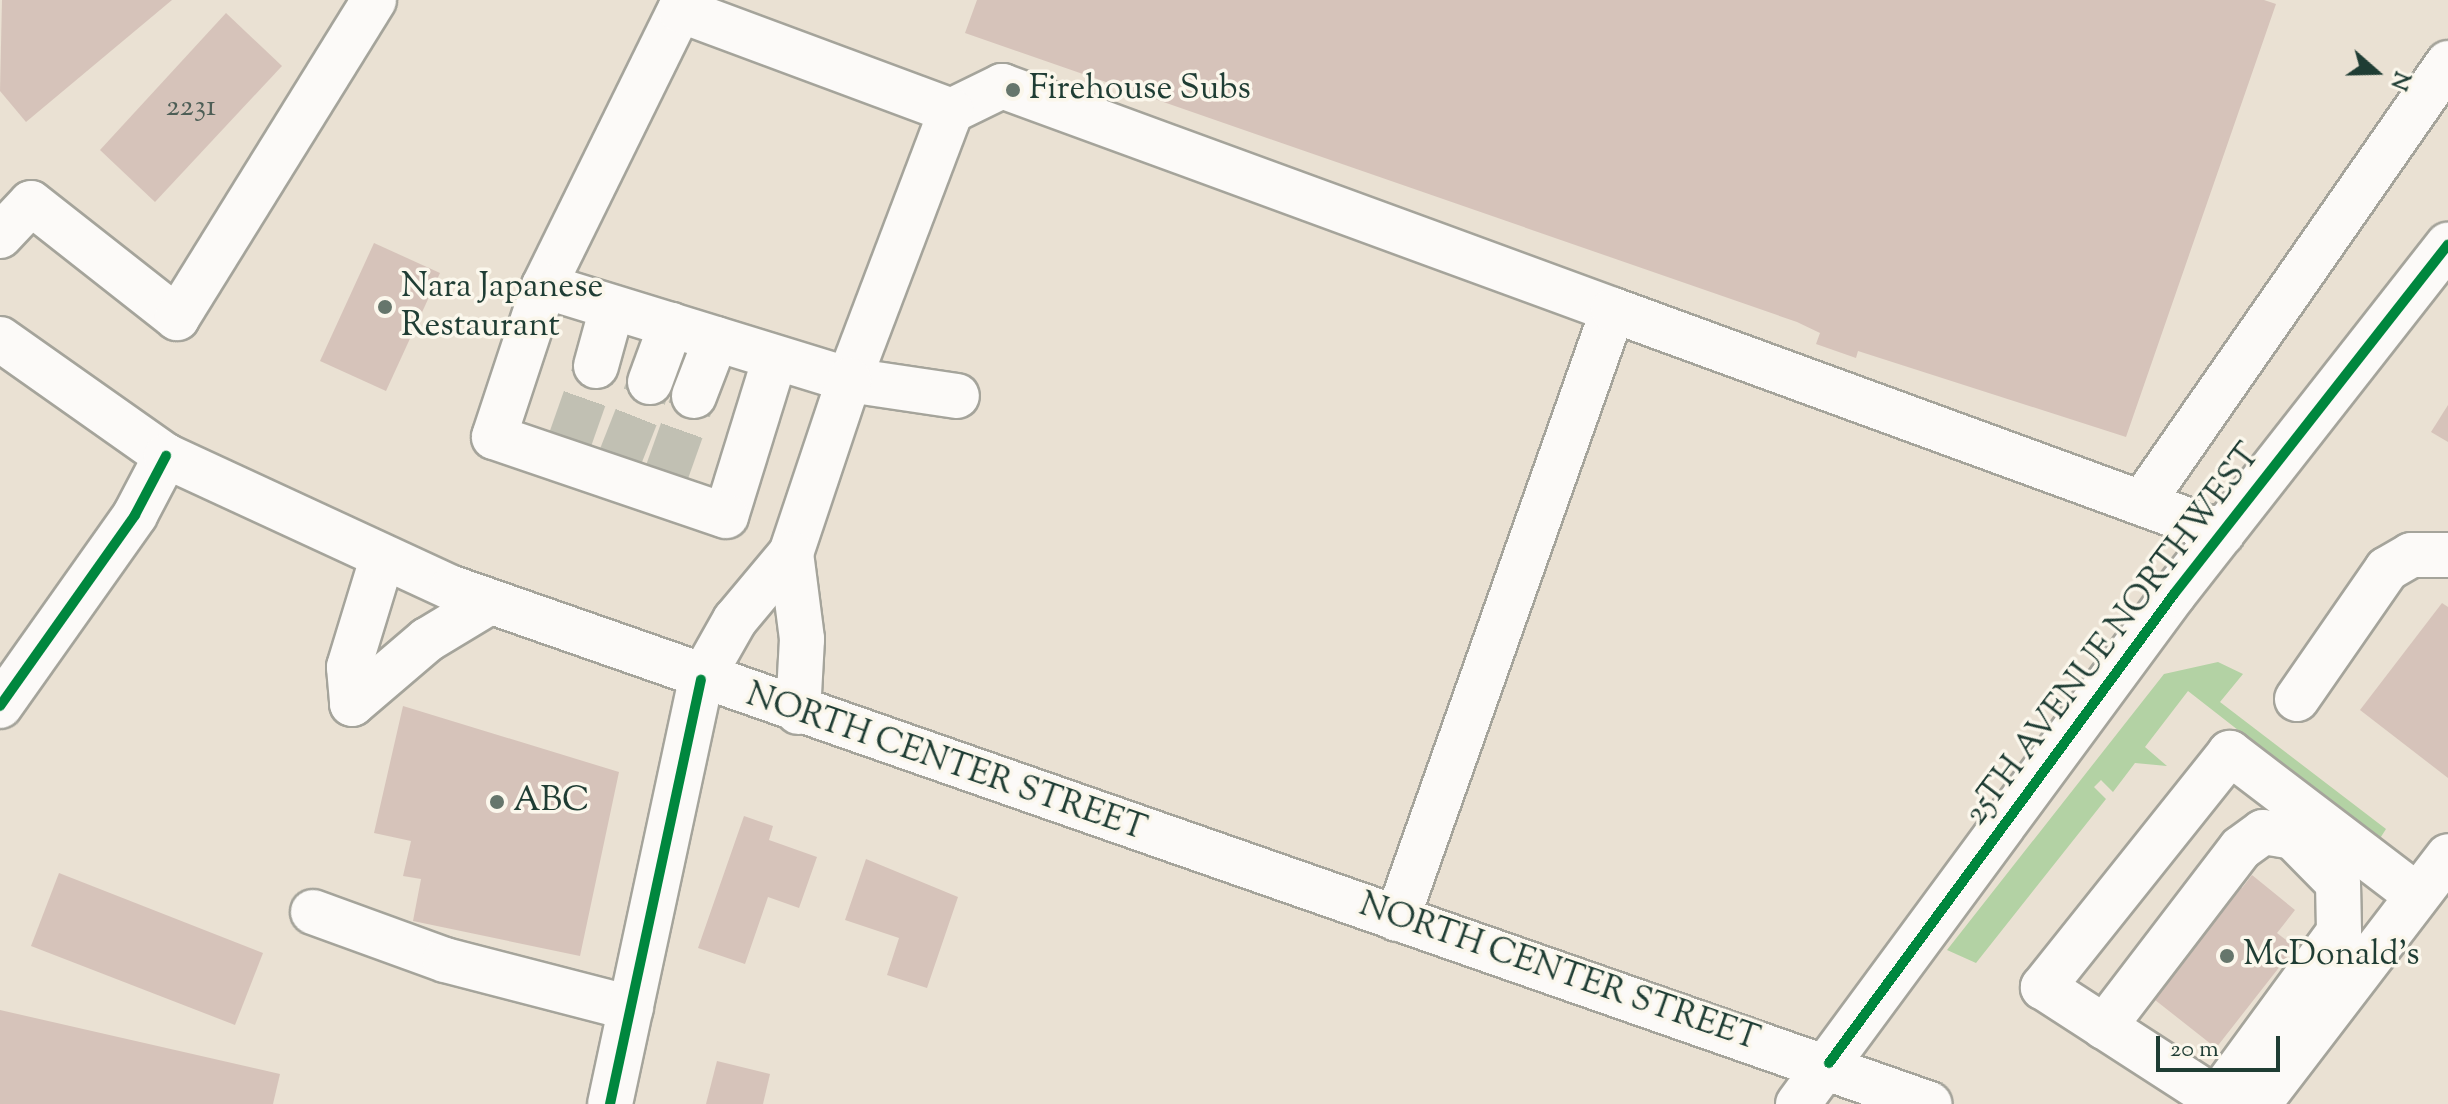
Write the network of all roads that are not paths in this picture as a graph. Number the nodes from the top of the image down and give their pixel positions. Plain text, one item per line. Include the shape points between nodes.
1 (374, 0) edge
2 (680, 5) edge
3 (2448, 63) edge
4 (951, 111) junction
5 (0, 236) edge
6 (2448, 245) edge
7 (544, 286) junction
8 (612, 308) junction
9 (1613, 310) junction
10 (671, 325) junction
11 (0, 339) edge
12 (716, 339) junction
13 (775, 358) junction
14 (596, 366) tunnel mouth
15 (849, 380) junction
16 (650, 382) tunnel mouth
17 (694, 396) tunnel mouth
18 (957, 396) dead end
19 (166, 456) junction
20 (2142, 503) junction
21 (2223, 533) junction
22 (791, 553) junction
23 (2448, 555) edge
24 (382, 559) junction
25 (490, 602) junction
26 (701, 680) junction
27 (2297, 699) dead end
28 (0, 706) edge
29 (798, 712) junction
30 (2448, 856) edge
31 (2415, 894) junction
32 (313, 912) dead end
33 (1397, 919) junction
34 (631, 1008) junction
35 (2104, 1027) junction
36 (1829, 1063) junction
37 (2201, 1098) edge
38 (610, 1104) edge
39 (1798, 1104) edge
40 (1930, 1104) edge

1 - 5 main road via 177,318 31,203
2 - 4 main road
2 - 7 main road
3 - 20 main road
4 - 9 main road via 1002,86
4 - 15 main road
6 - 21 main road, 25TH AVENUE NORTHWEST
7 - 8 main road
7 - 13 main road via 494,437 567,450 663,483 726,516
8 - 10 main road
8 - 14 main road
9 - 20 main road
9 - 33 main road
10 - 12 main road
10 - 16 main road
11 - 19 main road, NORTH CENTER STREET
12 - 13 main road
12 - 17 main road
13 - 15 main road
15 - 18 main road
15 - 22 main road
19 - 24 main road, NORTH CENTER STREET
19 - 28 main road via 135,515
20 - 21 main road
21 - 36 main road, 25TH AVENUE NORTHWEST
22 - 26 main road via 735,620
22 - 29 main road via 802,639
23 - 27 main road via 2411,555 2387,569
24 - 25 main road, NORTH CENTER STREET
24 - 25 main road via 349,667 352,704 427,640
25 - 26 main road, NORTH CENTER STREET
26 - 29 main road, NORTH CENTER STREET
26 - 34 main road
29 - 33 main road, NORTH CENTER STREET
30 - 31 main road
31 - 35 main road via 2230,753 2043,987
31 - 37 main road via 2393,935 2267,1093
32 - 34 main road via 445,960
33 - 36 main road, NORTH CENTER STREET
34 - 38 main road
35 - 37 main road
35 - 37 main road via 2241,848 2263,832 2293,837 2338,883 2339,932
36 - 39 main road, 25TH AVENUE NORTHWEST
36 - 40 main road, NORTH CENTER STREET

